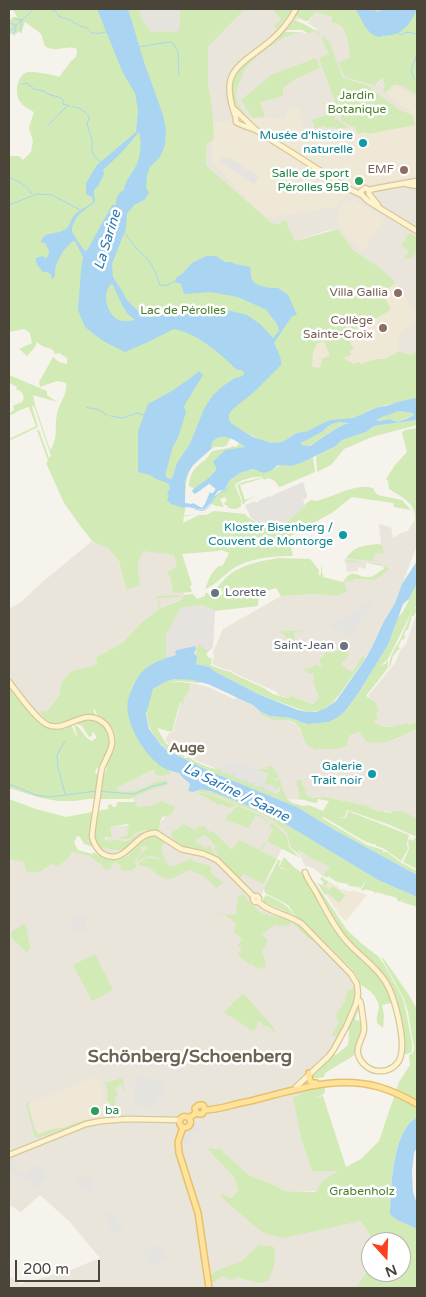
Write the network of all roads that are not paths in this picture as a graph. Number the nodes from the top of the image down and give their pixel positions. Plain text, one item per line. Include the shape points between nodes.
1 (296, 9) edge
2 (413, 183) edge
3 (365, 193) junction
4 (417, 231) edge
5 (9, 682) edge
6 (305, 872) dead end
7 (357, 999) junction
8 (310, 1073) junction
9 (318, 1084) junction
10 (296, 1089) junction
11 (417, 1104) edge
12 (189, 1118) junction
13 (180, 1120) junction
14 (182, 1127) junction
15 (9, 1155) edge
16 (209, 1288) edge

1 - 3 main road via 279,33 236,69 230,85 232,105 241,120 256,130 349,189
2 - 3 main road
3 - 4 main road via 384,210
5 - 7 main road via 47,724 60,726 89,717 106,726 112,743 102,767 92,837 98,850 105,855 119,856 152,832 176,846 215,859 254,897 259,897 258,901 264,907 294,918 308,929 352,974 358,988
6 - 7 main road via 342,937 376,969 395,1001 402,1050 397,1064 388,1070 370,1070 360,1059 358,1048 364,1025 361,1004
7 - 8 main road via 334,1050
8 - 9 main road via 310,1081
8 - 10 main road
9 - 10 main road
9 - 11 main road via 350,1082 371,1085
10 - 12 main road via 205,1110
12 - 13 main road
12 - 14 main road via 190,1124
13 - 14 main road
13 - 15 main road via 101,1120
14 - 16 main road via 179,1153 198,1213

